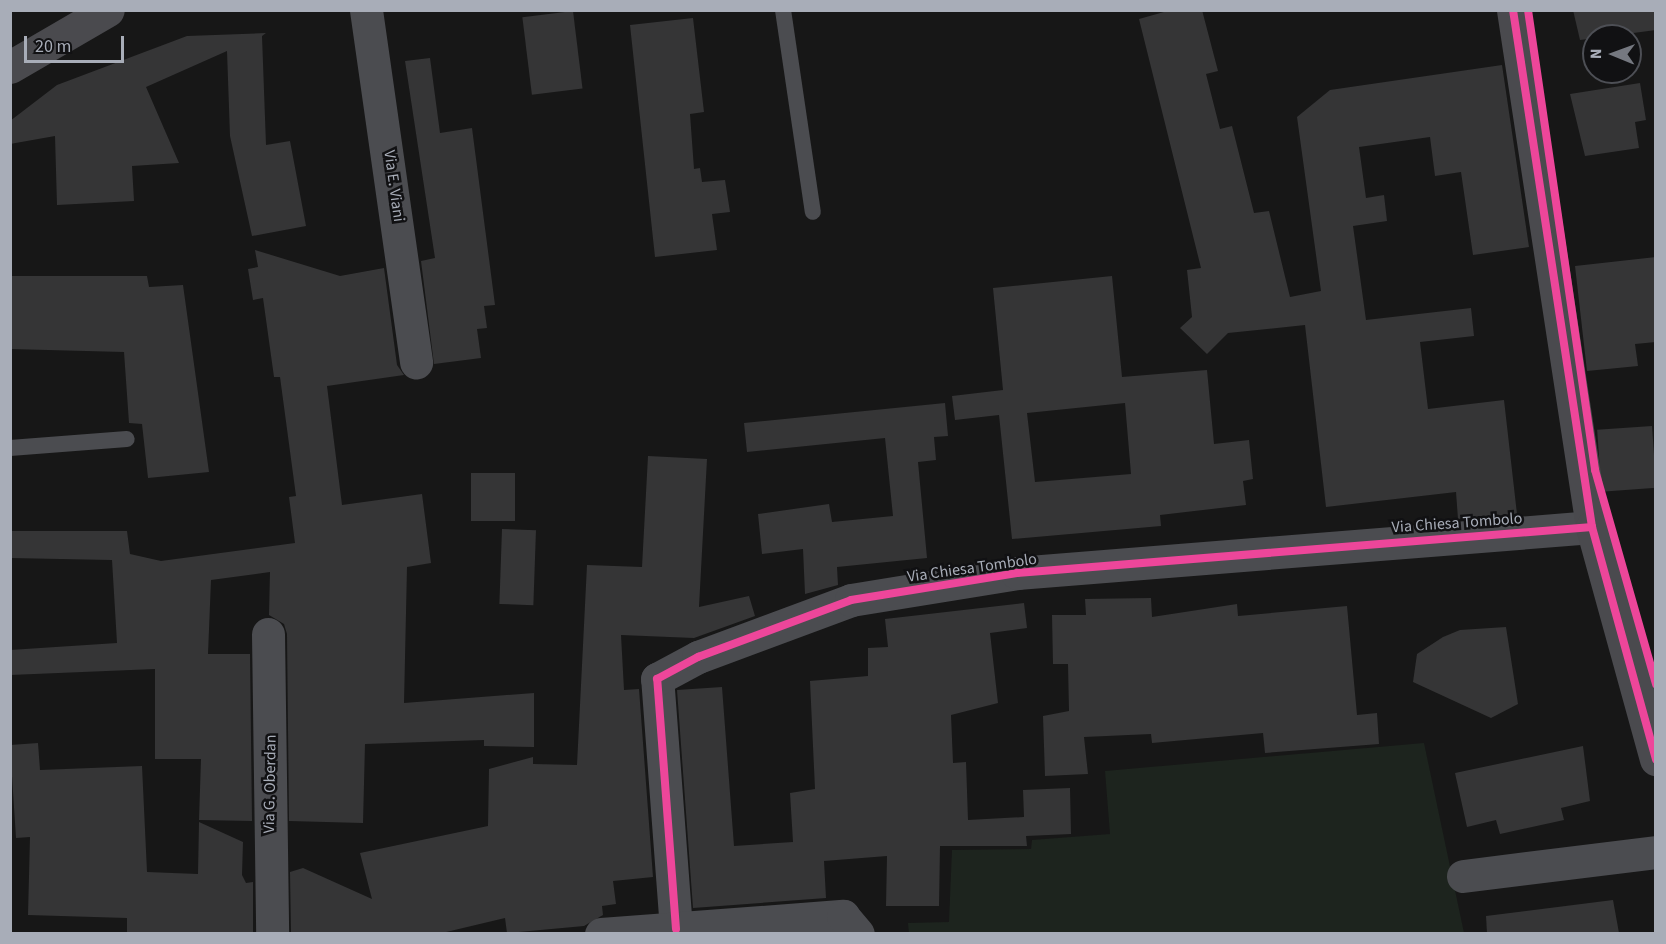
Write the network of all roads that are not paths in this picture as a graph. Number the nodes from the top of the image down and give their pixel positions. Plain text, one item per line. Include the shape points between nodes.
1 (108, 10) edge
2 (366, 10) edge
3 (783, 10) edge
4 (1513, 10) edge
5 (10, 67) edge
6 (813, 212) dead end
7 (416, 362) dead end
8 (127, 440) dead end
9 (10, 448) edge
10 (1592, 527) junction
11 (267, 634) dead end
12 (1656, 759) edge
13 (1656, 852) edge
14 (1464, 876) dead end
15 (676, 929) junction
16 (273, 933) edge
17 (601, 933) edge
18 (858, 933) edge

1 - 5 street
2 - 7 street, Via E. Viani
3 - 6 lane
4 - 10 street
8 - 9 lane
10 - 12 street
10 - 15 street, Via Chiesa Tombolo via 1017,573 851,600 698,657 657,679
11 - 16 street, Via G. Oberdan
13 - 14 street
15 - 17 street
15 - 18 street via 843,916

